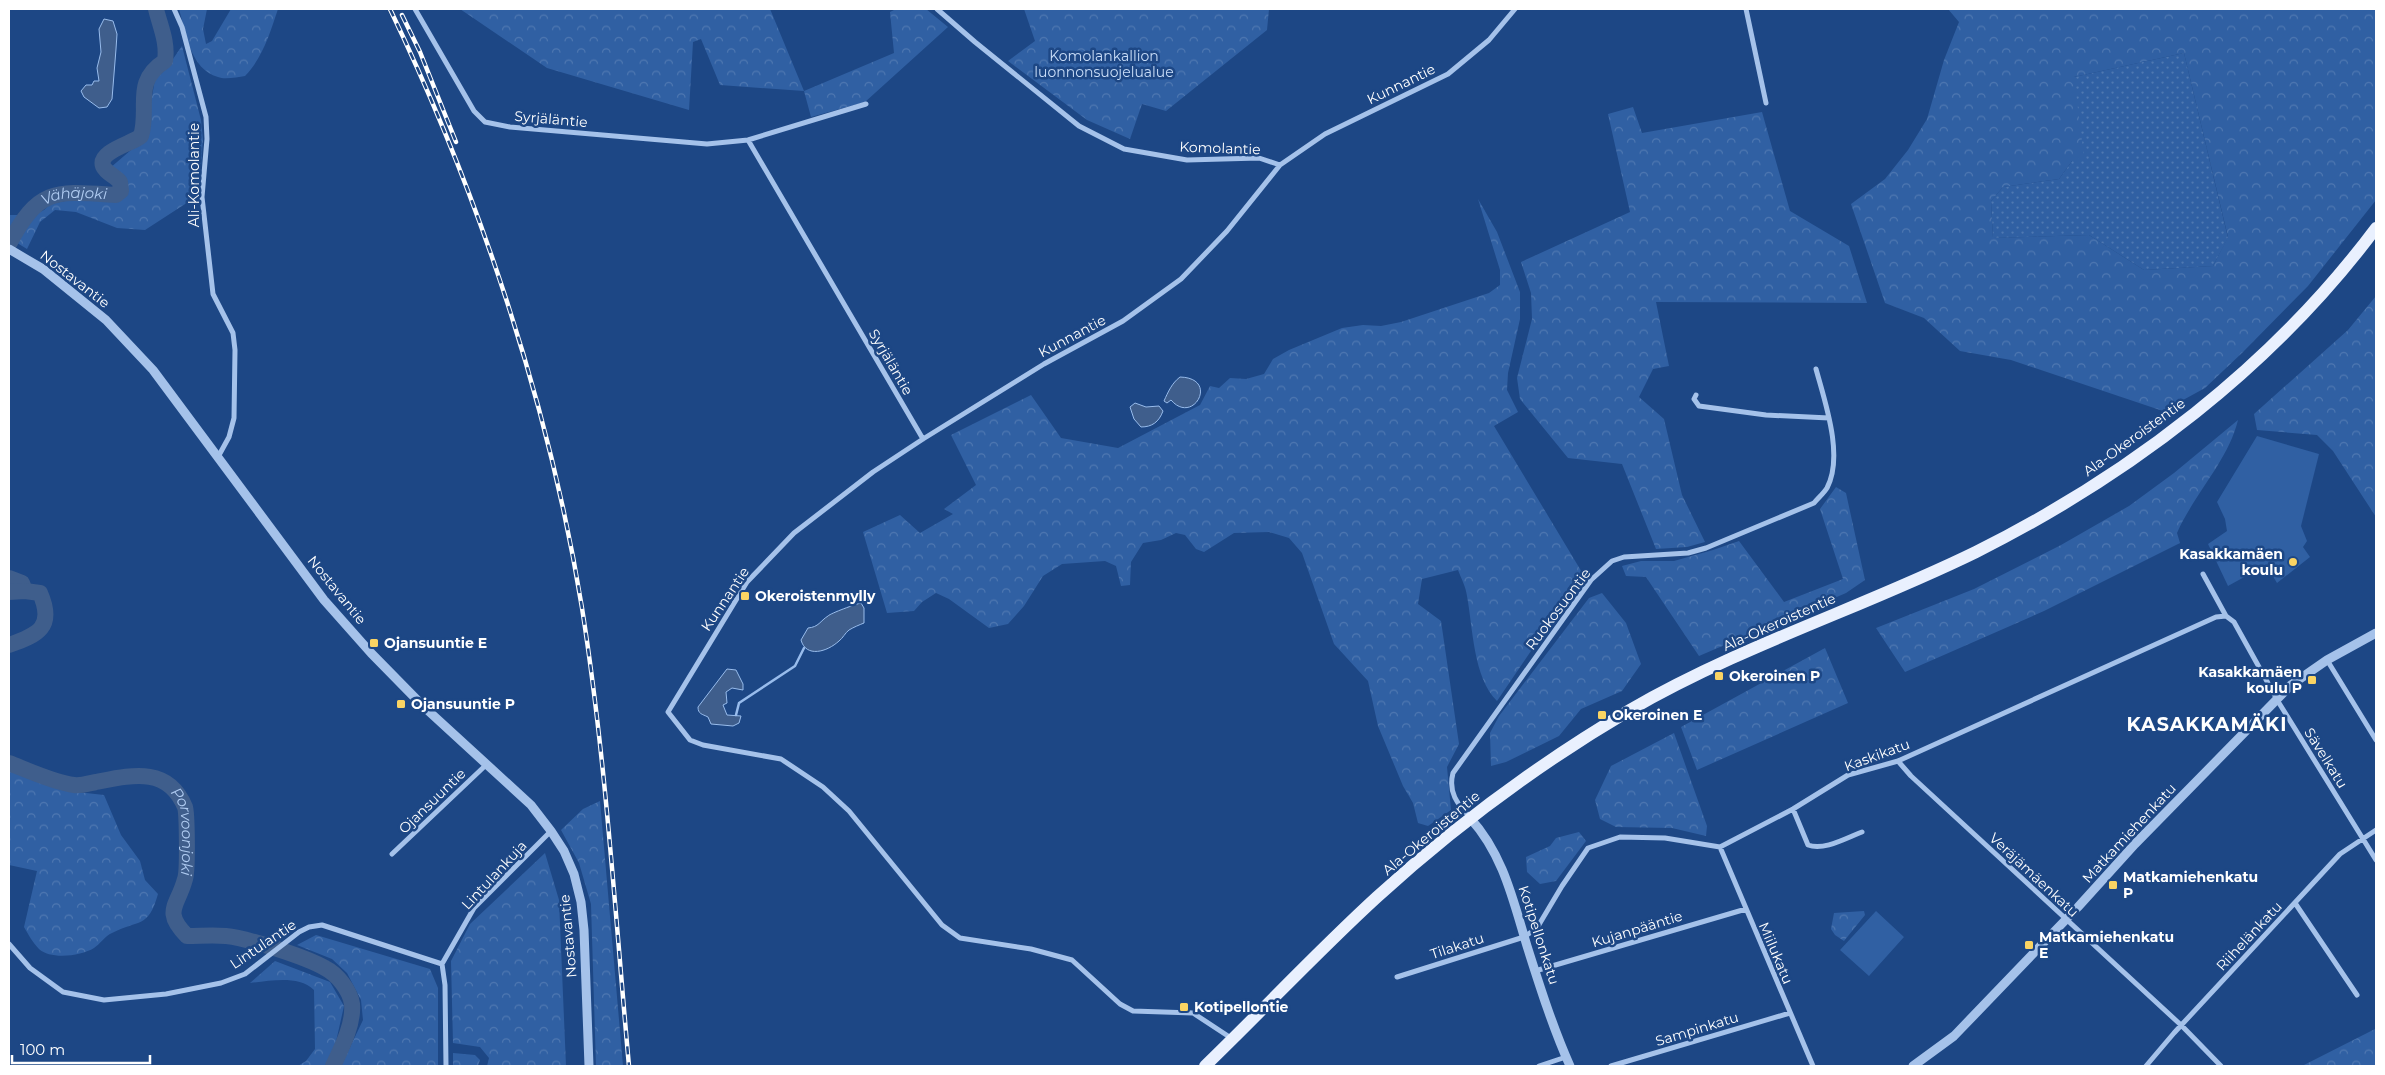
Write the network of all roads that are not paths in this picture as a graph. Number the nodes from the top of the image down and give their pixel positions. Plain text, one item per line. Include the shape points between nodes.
1 (174, 9) edge
2 (415, 9) edge
3 (937, 9) edge
4 (1515, 9) edge
5 (1746, 9) edge
6 (1766, 103) dead end
7 (866, 104) dead end
8 (748, 140) junction
9 (1280, 165) junction
10 (2376, 228) edge
11 (13, 251) edge
12 (1816, 369) dead end
13 (1696, 394) dead end
14 (1829, 418) junction
15 (923, 439) junction
16 (218, 457) junction
17 (2203, 574) dead end
18 (2226, 616) junction
19 (2376, 633) edge
20 (2327, 660) junction
21 (2277, 698) junction
22 (2376, 740) edge
23 (1898, 761) junction
24 (488, 764) junction
25 (1793, 809) junction
26 (1470, 818) junction
27 (2376, 830) edge
28 (551, 831) junction
29 (1862, 832) dead end
30 (2363, 838) junction
31 (1720, 847) junction
32 (392, 854) dead end
33 (2376, 860) edge
34 (2295, 903) junction
35 (1746, 909) junction
36 (2066, 919) junction
37 (1524, 937) junction
38 (9, 944) edge
39 (442, 964) junction
40 (1535, 971) junction
41 (1396, 978) dead end
42 (2357, 995) dead end
43 (1790, 1013) junction
44 (2182, 1026) junction
45 (1233, 1040) junction
46 (1566, 1057) junction
47 (446, 1066) edge
48 (589, 1066) edge
49 (1205, 1066) edge
50 (1539, 1066) edge
51 (1570, 1066) edge
52 (1611, 1066) edge
53 (1813, 1066) edge
54 (1913, 1066) edge
55 (2146, 1066) edge
56 (2221, 1066) edge

1 - 16 street, Ali-Komolantie via 206,117 202,202 213,294 233,333 235,350 234,418 229,437
2 - 8 street, Syrjäläntie via 474,111 485,122 510,127 707,144
3 - 9 street, Komolantie via 1079,126 1124,149 1187,160 1259,158
4 - 9 street, Kunnantie via 1489,40 1448,74 1325,134
5 - 6 street
7 - 8 street, Syrjäläntie
8 - 15 street, Syrjäläntie
9 - 15 street, Kunnantie via 1227,231 1180,279 1123,322 1044,364
10 - 26 main road, Ala-Okeroistentie via 2332,282 2231,382 2172,431 2107,477 2042,517 1974,552 1667,690 1601,728
11 - 16 street, Nostavantie via 43,269 106,320 153,370
12 - 14 street, Ruokosuontie
13 - 14 street via 1694,399 1700,406
14 - 26 street, Ruokosuontie via 1834,457 1831,475 1827,489 1814,503 1706,548 1612,561 1591,580 1453,773 1450,783 1453,794
15 - 45 street, Kunnantie via 794,532 747,582 668,712 690,740 782,759 823,787 855,818 942,925 960,938 1031,949 1072,960 1120,1004 1133,1011 1193,1013
16 - 24 street, Nostavantie via 342,621 423,706
17 - 18 street, Sävelkatu
18 - 21 street, Sävelkatu via 2234,622
18 - 23 street, Kaskikatu via 2216,617
19 - 20 street, Matkamiehenkatu
20 - 21 street, Matkamiehenkatu
20 - 22 street
21 - 30 street, Sävelkatu
21 - 36 street, Matkamiehenkatu
23 - 25 street, Kaskikatu via 1848,776
23 - 36 street, Veräjämäenkatu
24 - 28 street, Nostavantie via 530,805
24 - 32 street, Ojansuuntie
25 - 29 street via 1808,846 1832,844
25 - 31 street, Kaskikatu
26 - 37 street, Kotipellonkatu via 1484,833 1498,858
26 - 45 main road, Ala-Okeroistentie via 1376,898
27 - 30 street, Riihelänkatu
28 - 39 street, Lintulankuja via 474,908
28 - 48 street, Nostavantie via 574,874 581,902
30 - 33 street, Sävelkatu
30 - 34 street, Riihelänkatu via 2340,854
31 - 35 street, Miilukatu
31 - 37 street via 1665,838 1620,837 1588,848 1537,928
34 - 42 street
34 - 44 street, Riihelänkatu
35 - 40 street, Kujanpääntie
35 - 43 street, Miilukatu
36 - 44 street, Veräjämäenkatu
36 - 54 street, Matkamiehenkatu via 1954,1036
37 - 40 street, Kotipellonkatu
37 - 41 street, Tilakatu
38 - 39 street, Lintulantie via 30,968 63,992 104,1000 166,994 221,983 245,974 309,926 322,925
39 - 47 street
40 - 46 street, Kotipellonkatu
43 - 52 street, Sampinkatu
43 - 53 street, Miilukatu
44 - 55 street, Riihelänkatu
44 - 56 street, Veräjämäenkatu
45 - 49 main road, Ala-Okeroistentie
46 - 50 street
46 - 51 street, Kotipellonkatu

